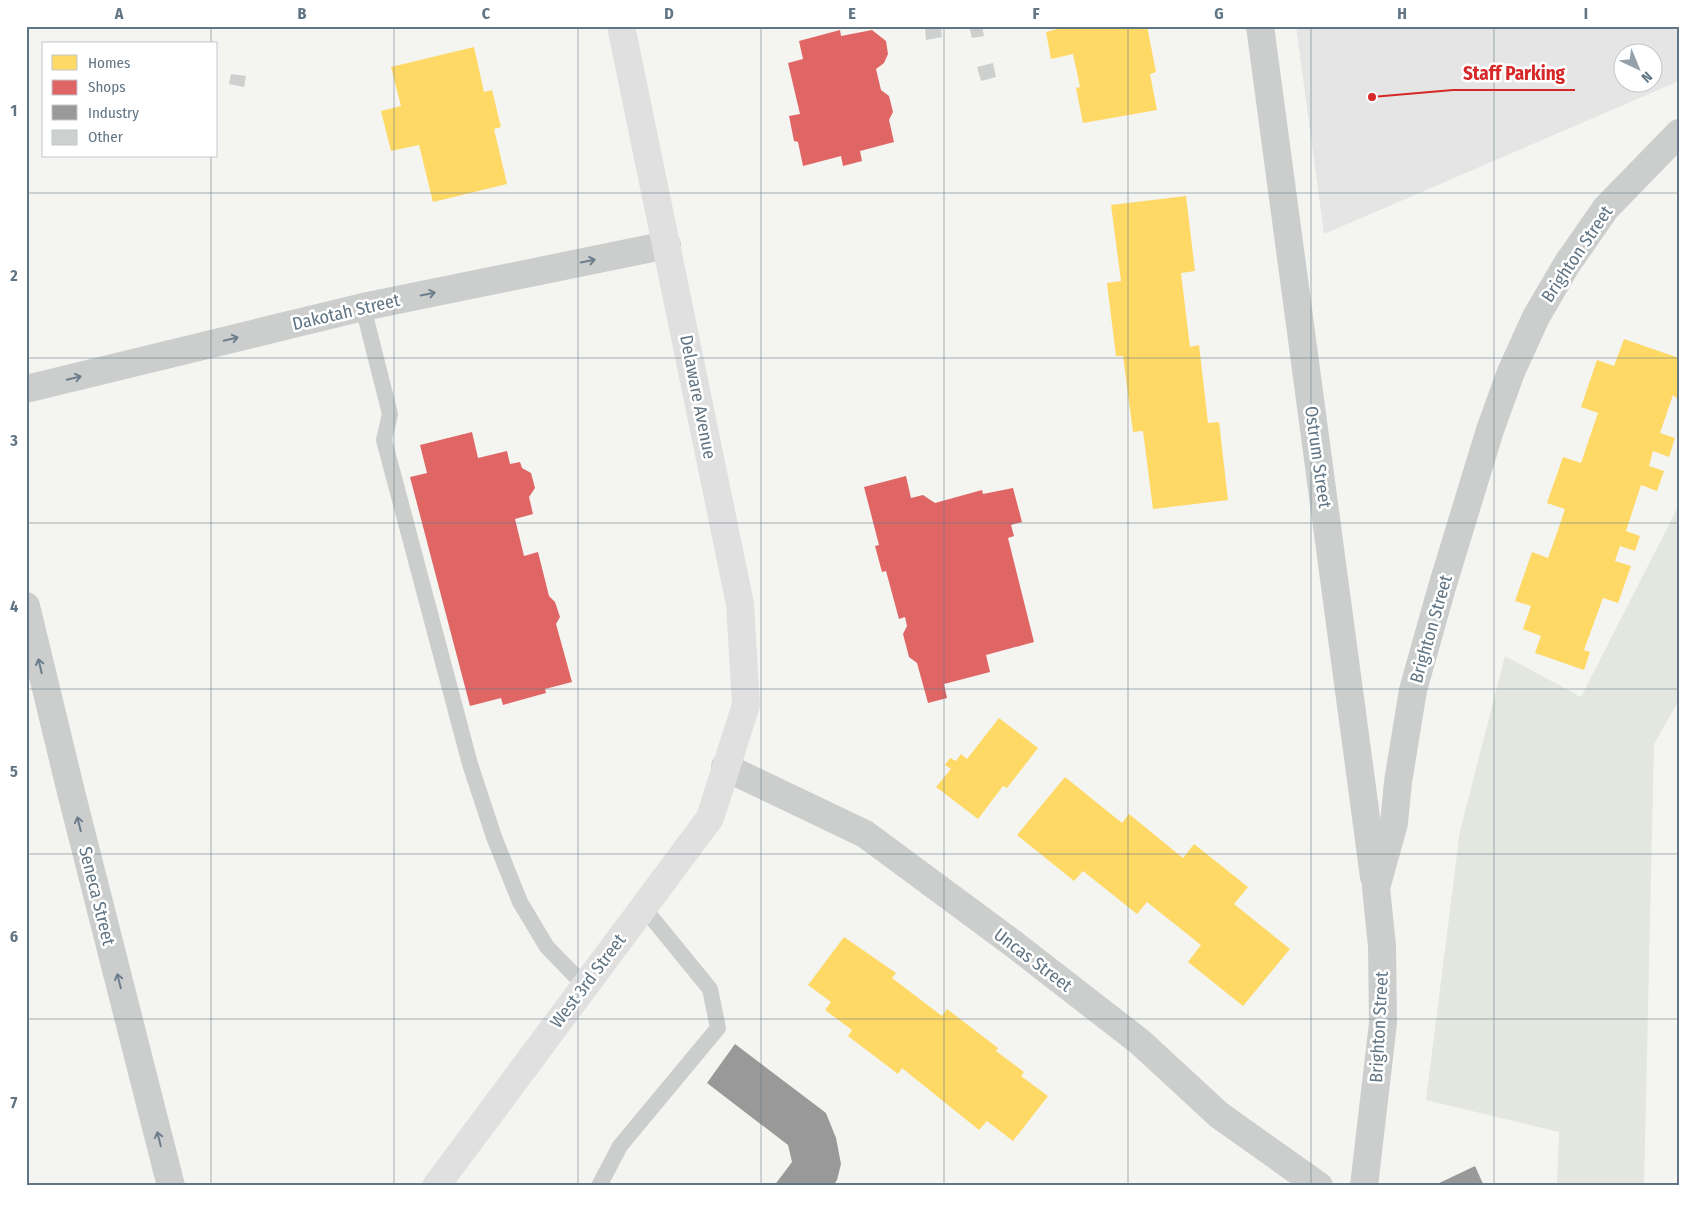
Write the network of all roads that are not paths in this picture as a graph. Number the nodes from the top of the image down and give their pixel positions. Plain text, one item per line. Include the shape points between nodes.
1 (621, 26) edge
2 (1260, 26) edge
3 (1679, 133) edge
4 (667, 245) junction
5 (363, 307) junction
6 (26, 390) edge
7 (26, 606) edge
8 (724, 768) junction
9 (1376, 888) junction
10 (644, 907) junction
11 (584, 986) junction
12 (171, 1186) edge
13 (436, 1186) edge
14 (599, 1186) edge
15 (1320, 1186) edge
16 (1364, 1186) edge

1 - 4 main road, Delaware Avenue
2 - 9 street, Ostrum Street
3 - 9 street, Brighton Street via 1600,216 1536,317 1510,372 1478,467 1414,690 1394,823
5 -> 4 street, Dakotah Street
4 - 8 main road, Delaware Avenue via 740,604 746,705
6 -> 5 street, Dakotah Street
5 - 11 lane via 390,414 384,440 470,764 520,902 546,947
12 -> 7 street, Seneca Street
8 - 10 main road, West 3rd Street via 710,818
8 - 15 street, Uncas Street via 864,834 1140,1042 1219,1116
9 - 16 street, Brighton Street via 1382,946 1383,1023
10 - 11 main road, West 3rd Street
10 - 14 lane via 710,989 718,1028 620,1146
11 - 13 main road, West 3rd Street

